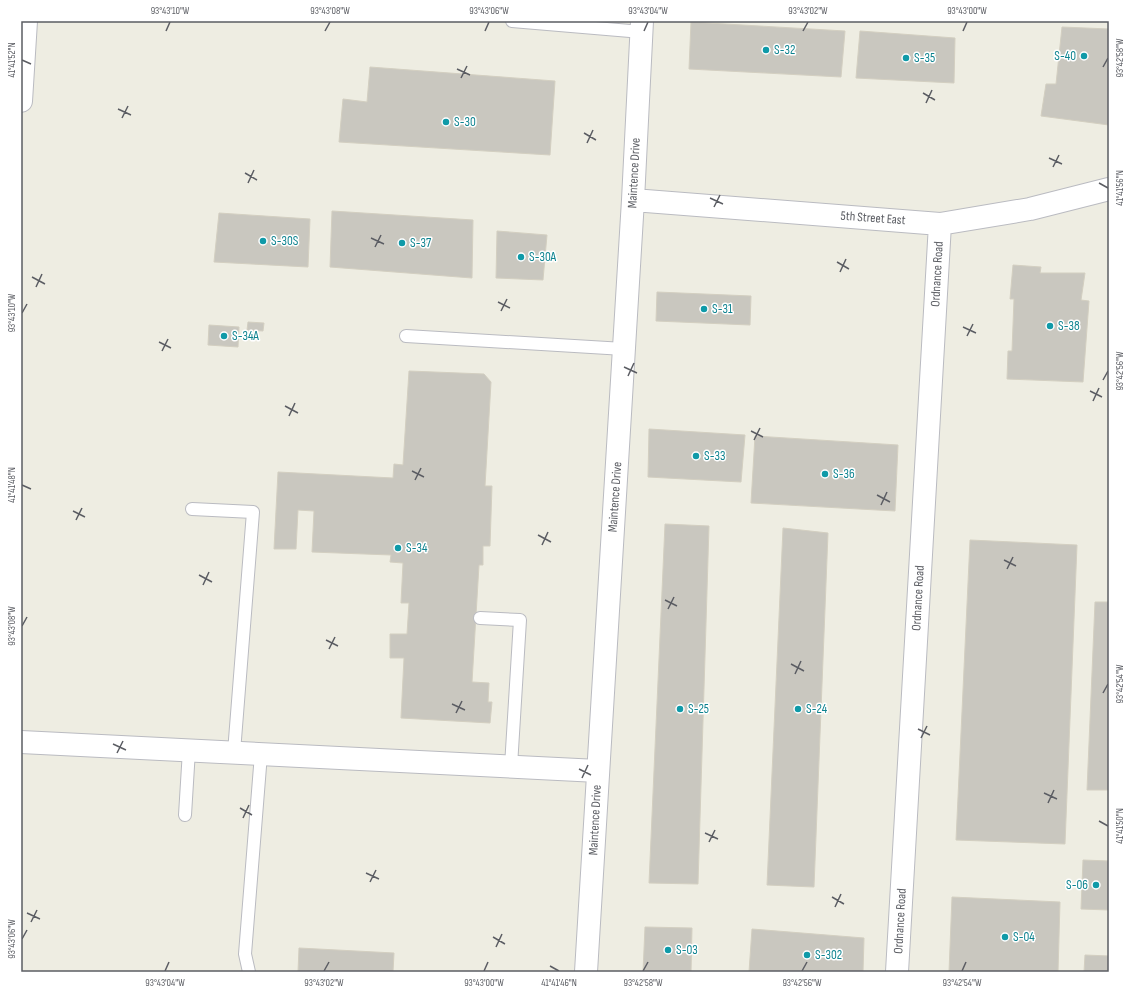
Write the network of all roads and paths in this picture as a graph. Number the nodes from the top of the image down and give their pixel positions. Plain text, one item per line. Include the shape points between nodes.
1 (26, 21) edge
2 (512, 21) edge
3 (593, 25) edge
4 (642, 27) edge
5 (21, 102) edge
6 (1109, 190) edge
7 (633, 200) junction
8 (940, 224) junction
9 (406, 336) dead end
10 (624, 349) junction
11 (192, 509) dead end
12 (480, 618) dead end
13 (21, 742) edge
14 (189, 750) junction
15 (234, 752) junction
16 (261, 754) junction
17 (511, 766) junction
18 (598, 771) junction
19 (185, 815) dead end
20 (249, 972) edge
21 (586, 972) edge
22 (896, 972) edge

1 - 5 street
2 - 3 lane
3 - 4 lane
4 - 7 street, Maintence Drive
6 - 8 street, 5th Street East via 1030,209
7 - 8 street, 5th Street East
7 - 10 street, Maintence Drive
8 - 22 street, Ordnance Road
9 - 10 lane
10 - 18 street, Maintence Drive
11 - 15 lane via 253,512
12 - 17 lane via 520,620
13 - 14 street
14 - 15 street
14 - 19 lane
15 - 16 street
16 - 17 street
16 - 20 lane via 244,954
17 - 18 street
18 - 21 street, Maintence Drive

